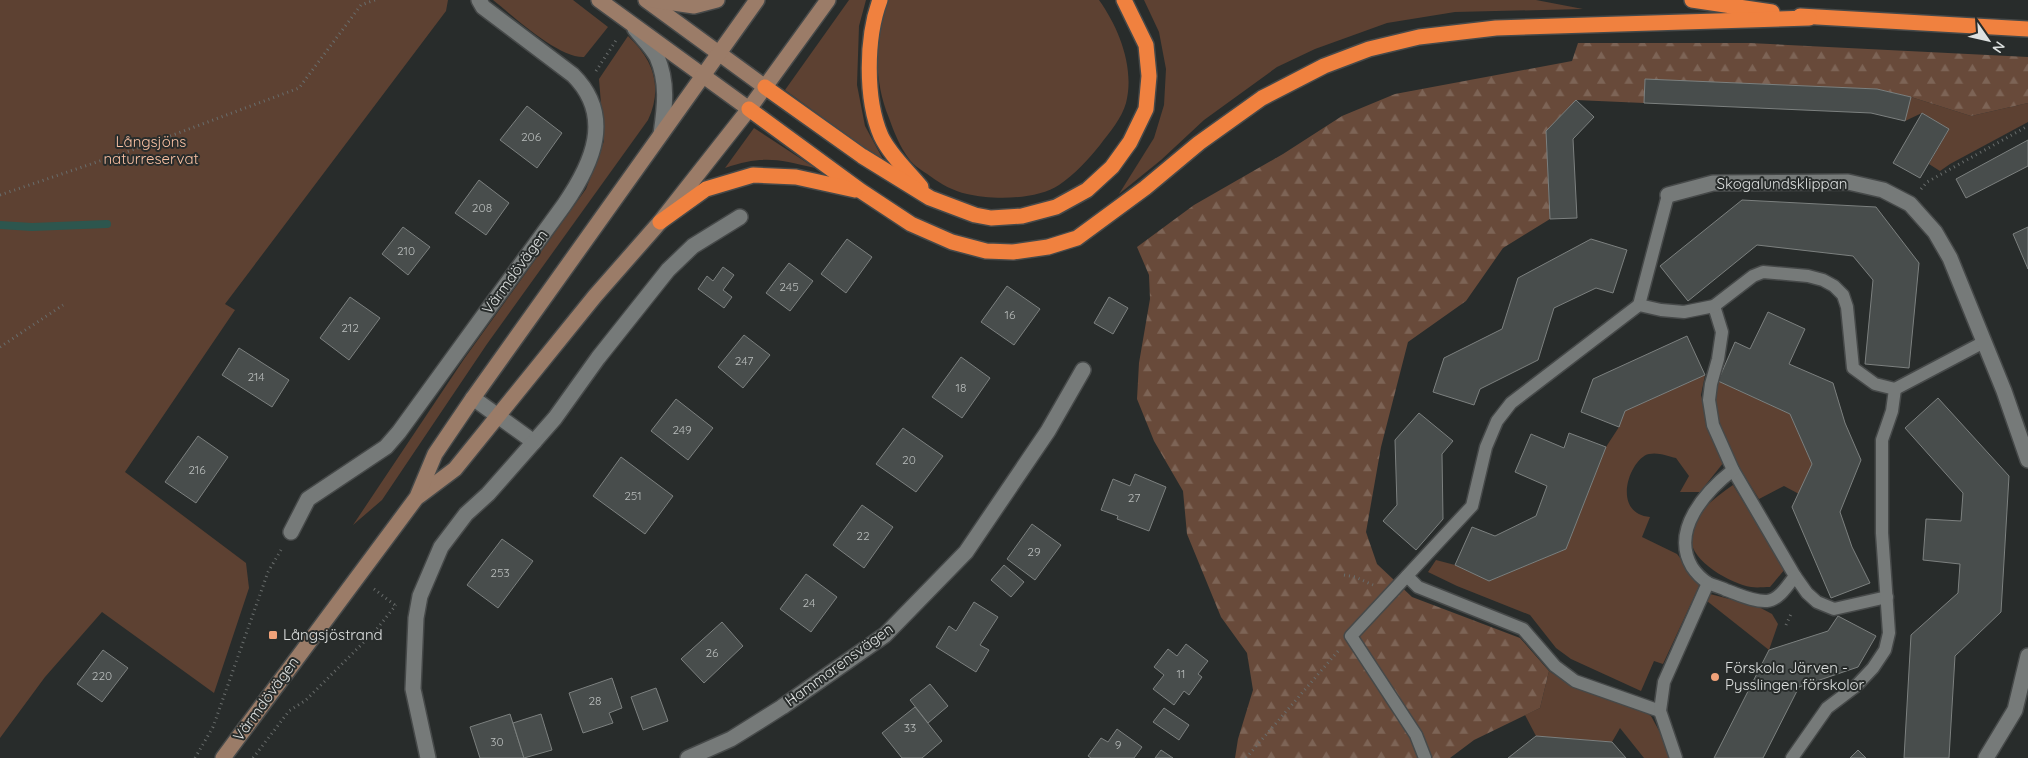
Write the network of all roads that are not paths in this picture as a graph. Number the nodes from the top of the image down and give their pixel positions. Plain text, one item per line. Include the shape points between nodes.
1 (479, 0) edge
2 (599, 0) edge
3 (646, 0) edge
4 (654, 0) edge
5 (717, 0) edge
6 (757, 0) edge
7 (828, 0) edge
8 (880, 0) edge
9 (1124, 0) edge
10 (1692, 0) edge
11 (1810, 18) junction
12 (629, 22) junction
13 (2028, 29) edge
14 (719, 53) junction
15 (702, 74) junction
16 (765, 87) junction
17 (749, 108) junction
18 (662, 134) junction
19 (861, 191) junction
20 (1668, 195) joint
21 (930, 198) junction
22 (740, 217) dead end
23 (660, 222) junction
24 (1639, 305) junction
25 (1714, 306) junction
26 (1984, 342) junction
27 (1083, 370) dead end
28 (1895, 389) junction
29 (473, 398) junction
30 (499, 416) junction
31 (534, 442) junction
32 (2028, 460) edge
33 (1733, 470) junction
34 (417, 497) junction
35 (291, 532) road end
36 (1407, 576) junction
37 (1795, 576) junction
38 (1708, 583) junction
39 (1887, 596) junction
40 (2028, 656) edge
41 (1660, 711) junction
42 (223, 758) edge
43 (428, 758) edge
44 (688, 758) edge
45 (1425, 758) edge
46 (1676, 758) edge
47 (1792, 758) edge
48 (1986, 758) edge

1 - 35 street, Värmdövägen via 483,7 585,87 592,102 596,133 592,153 582,179 399,432 386,447 308,499
2 - 12 main road
3 - 14 main road
4 - 5 main road via 694,6
6 - 14 main road, Värmdövägen
7 - 16 main road, Värmdövägen
8 - 21 highway via 868,72 872,103 881,136
9 - 21 highway via 1146,45 1149,76 1146,109 1130,142 1112,167 1087,190 1056,207 1022,216 975,216
10 - 11 highway
11 - 13 highway
11 - 19 highway via 1496,28 1419,38 1369,49 1324,66 1262,98 1077,238 1048,247 986,252 952,242 911,224
12 - 15 main road
12 - 18 street via 656,56 663,78 666,93
14 - 15 main road, Värmdövägen
14 - 16 main road
15 - 17 main road
15 - 18 main road, Värmdövägen
16 - 17 main road, Värmdövägen
16 - 21 highway via 862,156
17 - 19 highway
17 - 23 main road, Värmdövägen
18 - 29 main road, Värmdövägen
19 - 23 highway via 796,177 753,175 706,189
20 - 24 lane, Skogalundsklippan
20 - 26 street, Skogalundsklippan via 1713,183 1848,182 1883,190 1910,204 1935,232 1950,258
22 - 31 street via 692,246 668,270
23 - 30 main road, Värmdövägen via 595,296
24 - 25 lane via 1684,312
24 - 36 lane via 1510,403 1497,421 1486,447 1472,506
25 - 28 lane via 1763,272 1823,280 1844,295 1853,368 1875,384
25 - 33 lane via 1722,332 1709,400 1713,425
26 - 28 lane
26 - 32 street, Skogalundsklippan
27 - 44 street, Hammarensvägen via 1048,431 966,552 884,635 782,707 731,739
28 - 39 lane via 1892,412 1882,440 1882,534
29 - 30 street
29 - 34 main road, Värmdövägen via 435,454
30 - 31 street
30 - 34 main road, Värmdövägen via 455,469
31 - 43 street via 466,514 441,546 420,596 413,689
33 - 37 lane
33 - 38 lane via 1699,504 1685,536 1688,560
34 - 42 main road, Värmdövägen
36 - 41 lane via 1418,587 1523,628 1555,666 1575,681
36 - 45 lane via 1350,636 1416,735
37 - 38 lane via 1777,598 1767,601
37 - 39 lane via 1817,602 1834,609
38 - 41 lane via 1664,682
39 - 47 lane via 1885,650 1856,686 1827,708
40 - 48 street via 2015,710
41 - 46 lane

